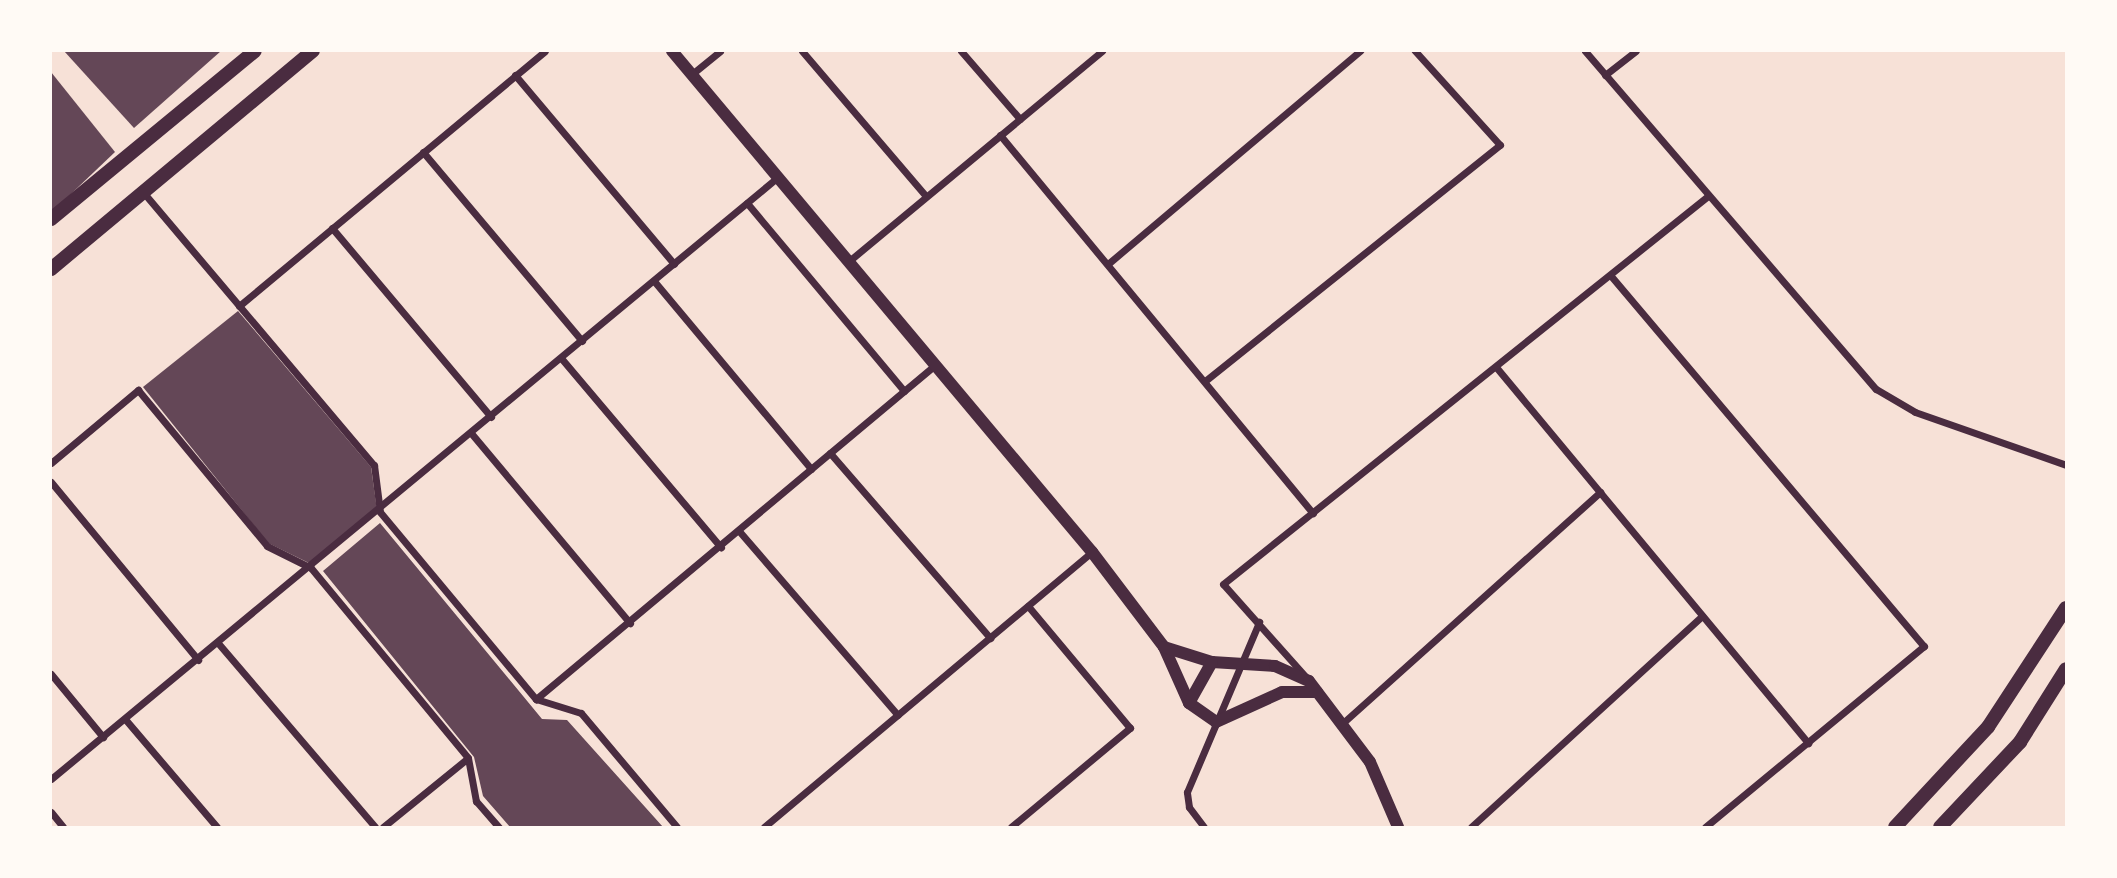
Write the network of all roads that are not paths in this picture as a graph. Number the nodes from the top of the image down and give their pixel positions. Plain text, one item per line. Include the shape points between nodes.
1 (256, 51) edge
2 (313, 51) edge
3 (545, 51) edge
4 (671, 51) edge
5 (720, 51) edge
6 (802, 51) edge
7 (961, 51) edge
8 (1102, 51) edge
9 (1360, 51) edge
10 (1415, 51) edge
11 (1585, 51) edge
12 (1636, 51) edge
13 (692, 74) junction
14 (515, 75) junction
15 (1605, 75) junction
16 (1020, 119) junction
17 (1000, 135) junction
18 (423, 152) junction
19 (778, 177) junction
20 (144, 192) junction
21 (926, 196) junction
22 (1708, 196) junction
23 (747, 203) junction
24 (51, 219) edge
25 (332, 228) junction
26 (849, 261) junction
27 (1109, 263) junction
28 (674, 264) junction
29 (51, 269) edge
30 (1611, 276) junction
31 (653, 281) junction
32 (239, 306) junction
33 (582, 341) junction
34 (561, 358) junction
35 (935, 365) junction
36 (1496, 367) junction
37 (1205, 382) junction
38 (904, 391) junction
39 (491, 417) junction
40 (471, 433) junction
41 (830, 453) junction
42 (51, 463) edge
43 (2066, 466) edge
44 (811, 469) junction
45 (51, 482) edge
46 (1600, 492) junction
47 (380, 512) junction
48 (1313, 513) junction
49 (739, 531) junction
50 (721, 547) junction
51 (1093, 552) junction
52 (311, 568) junction
53 (1028, 606) junction
54 (2066, 608) edge
55 (1702, 616) junction
56 (1259, 622) junction
57 (630, 623) junction
58 (990, 638) junction
59 (218, 643) junction
60 (1164, 647) junction
61 (198, 660) junction
62 (1241, 661) junction
63 (1212, 662) junction
64 (2066, 669) edge
65 (51, 674) edge
66 (1309, 681) junction
67 (1317, 692) junction
68 (536, 699) junction
69 (1189, 703) junction
70 (898, 715) junction
71 (125, 719) junction
72 (1345, 721) junction
73 (1216, 722) junction
74 (103, 737) junction
75 (1808, 743) junction
76 (468, 758) junction
77 (51, 779) edge
78 (51, 812) edge
79 (63, 827) edge
80 (217, 827) edge
81 (375, 827) edge
82 (383, 827) edge
83 (499, 827) edge
84 (677, 827) edge
85 (764, 827) edge
86 (1011, 827) edge
87 (1204, 827) edge
88 (1398, 827) edge
89 (1471, 827) edge
90 (1705, 827) edge
91 (1895, 827) edge
92 (1940, 827) edge

1 - 24 main road
2 - 20 main road
3 - 14 street
4 - 13 street
5 - 13 street
6 - 21 street
7 - 16 street
8 - 16 street
9 - 27 street
10 - 37 street via 1500,145
11 - 15 street
12 - 15 street
13 - 19 street
14 - 18 street
14 - 28 street
15 - 22 street
16 - 17 street
17 - 21 street
17 - 27 street
18 - 25 street
18 - 33 street
19 - 23 street
19 - 26 street
20 - 29 main road
20 - 32 street
21 - 26 street
22 - 30 street
22 - 43 street via 1876,389 1915,412
23 - 28 street
23 - 38 street
25 - 32 street
25 - 39 street
26 - 35 street
27 - 37 street
28 - 31 street
30 - 36 street
30 - 75 street via 1924,646
31 - 33 street
31 - 44 street
32 - 47 street via 374,466
33 - 34 street
34 - 39 street
34 - 50 street
35 - 38 street
35 - 51 street
36 - 46 street
36 - 48 street
37 - 48 street
38 - 41 street
39 - 40 street
40 - 47 street
40 - 57 street
41 - 44 street
41 - 58 street
42 - 52 street via 138,390 267,546
44 - 49 street
45 - 61 street
46 - 55 street
46 - 72 street
47 - 52 street
47 - 68 street
48 - 56 street via 1223,584
49 - 50 street
49 - 70 street
50 - 57 street
51 - 53 street
51 - 60 street
52 - 59 street
52 - 76 street
53 - 58 street
53 - 86 street via 1130,728
54 - 91 main road via 1988,727
55 - 75 street
55 - 89 street
56 - 62 street
56 - 66 street
57 - 68 street
58 - 70 street
59 - 61 street
59 - 81 street
60 - 63 street
60 - 69 street
61 - 71 street
62 - 63 street
62 - 66 street
62 - 73 street
63 - 69 street
64 - 92 main road via 2020,742
65 - 74 street
66 - 67 street
67 - 72 street
67 - 73 street via 1282,692
68 - 84 street via 580,713
69 - 73 street
70 - 85 street
71 - 74 street
71 - 80 street
72 - 88 street
73 - 87 street via 1187,792 1189,807
74 - 77 street
75 - 90 street
76 - 82 street
76 - 83 street via 476,801
78 - 79 street

